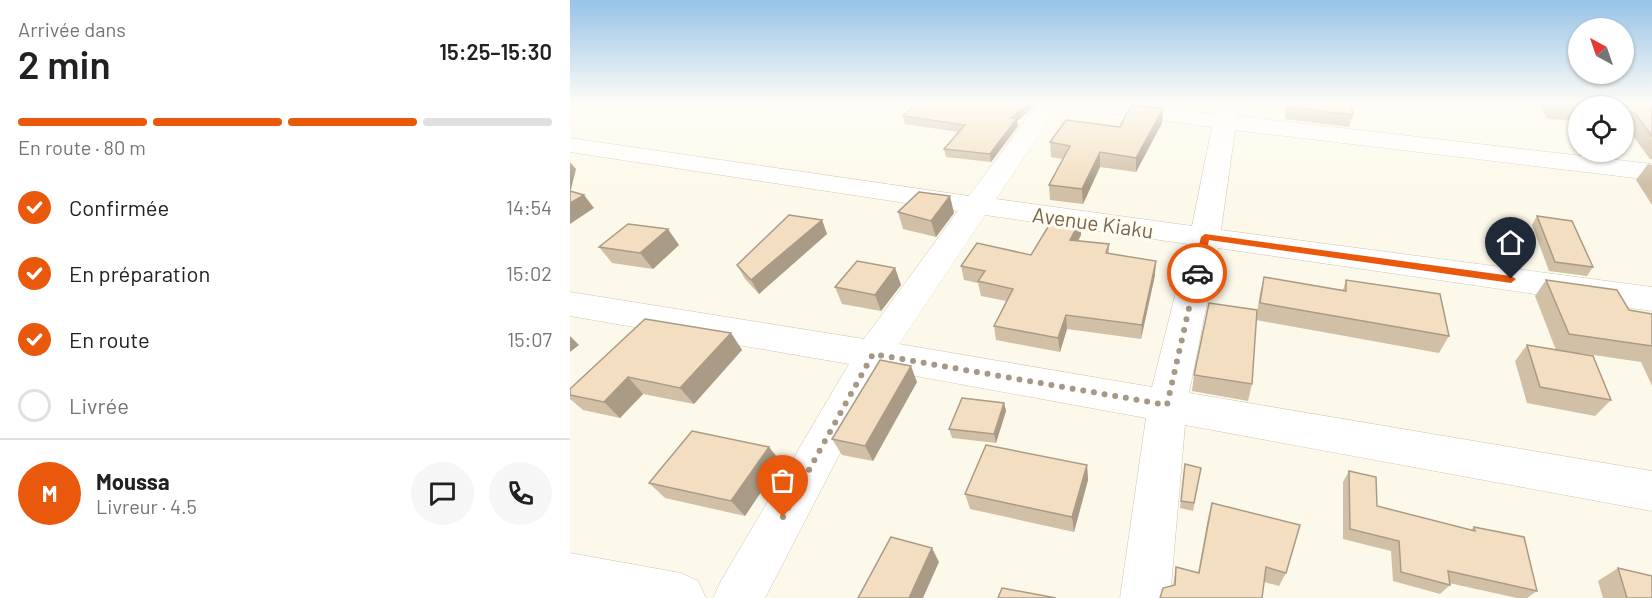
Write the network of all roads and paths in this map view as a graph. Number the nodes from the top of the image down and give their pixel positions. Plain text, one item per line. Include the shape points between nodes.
1 (1029, 131) edge
2 (1223, 131) edge
3 (1360, 131) edge
4 (570, 145) edge
5 (1652, 172) edge
6 (976, 206) junction
7 (1205, 237) junction
8 (1652, 299) edge
9 (570, 304) edge
10 (873, 354) junction
11 (1167, 405) junction
12 (1652, 490) edge
13 (570, 577) edge
14 (681, 598) edge
15 (738, 598) edge
16 (1145, 598) edge

1 - 6 street
2 - 7 street
3 - 5 street
4 - 6 street, Avenue Kiaku
6 - 7 street, Avenue Kiaku
6 - 10 street
7 - 8 street, Avenue Kiaku
7 - 11 street
9 - 10 street
10 - 11 street
10 - 15 street
11 - 12 street
11 - 16 street
13 - 14 street

